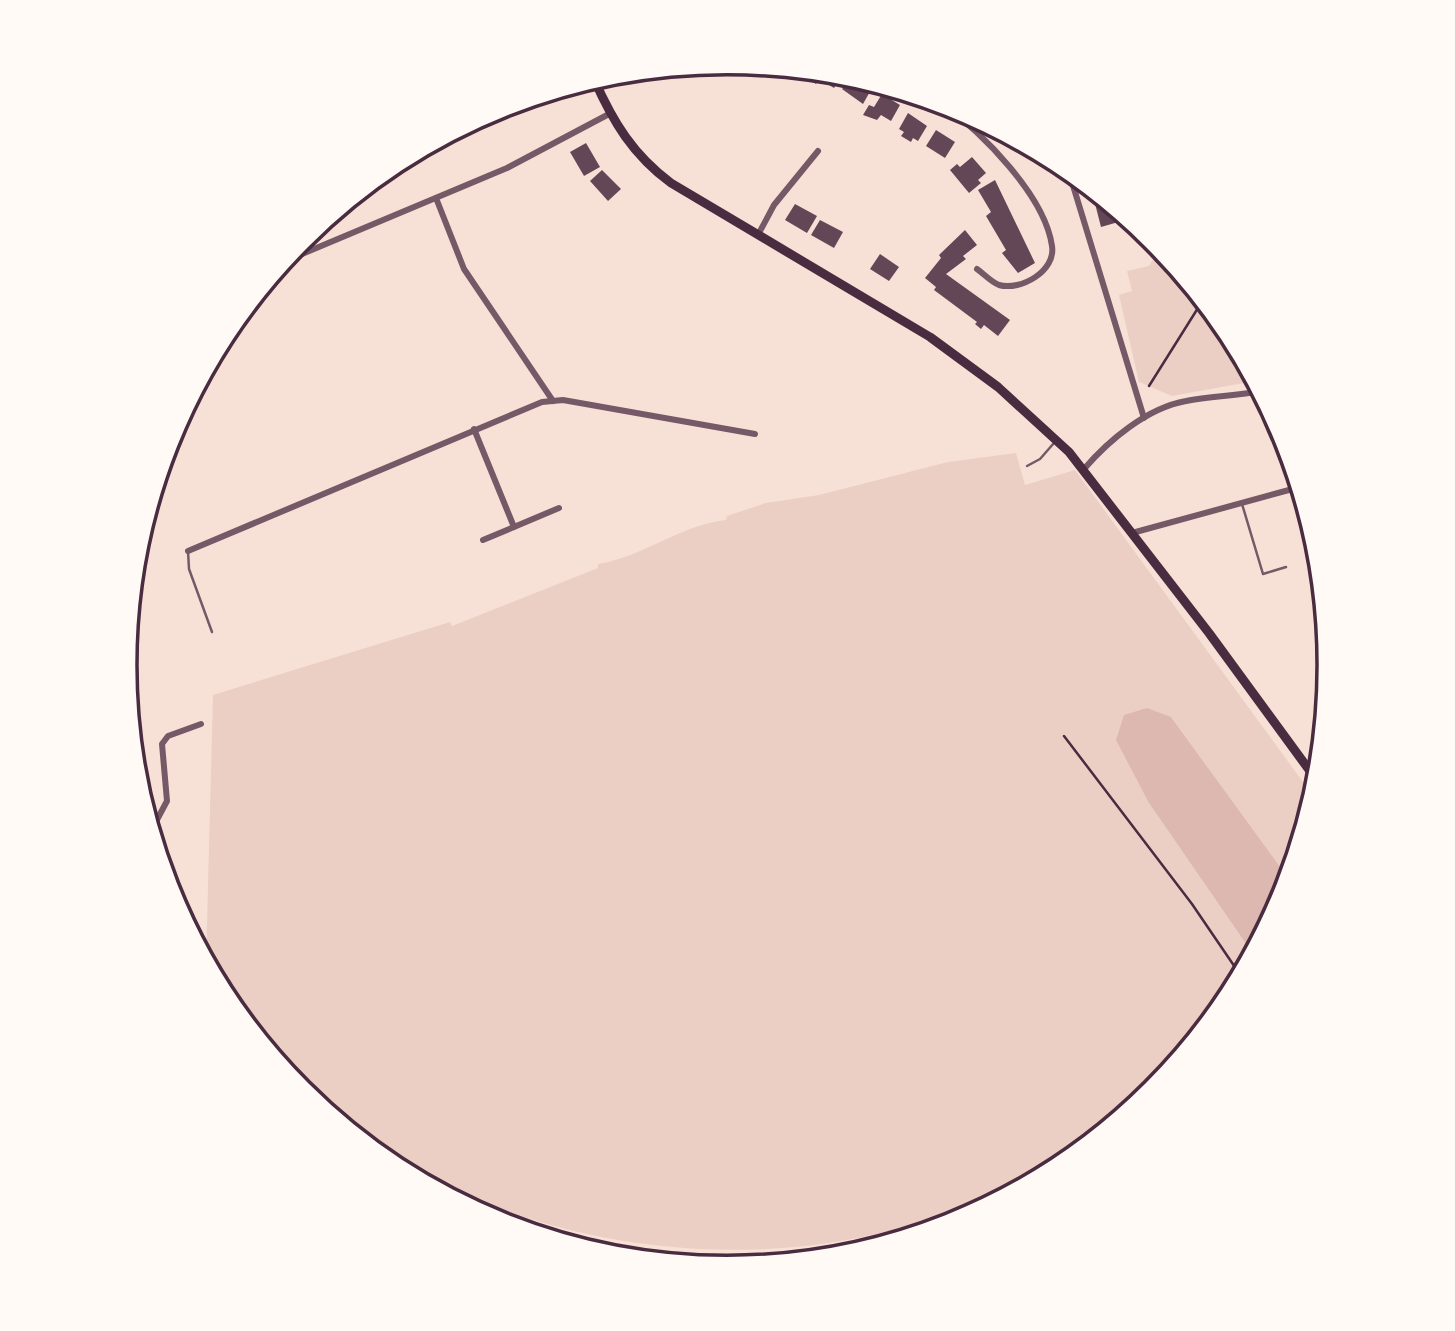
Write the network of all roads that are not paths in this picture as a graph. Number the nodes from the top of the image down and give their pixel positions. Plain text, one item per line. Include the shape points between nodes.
1 (599, 90) edge
2 (609, 114) junction
3 (966, 126) edge
4 (818, 151) dead end
5 (1074, 188) edge
6 (436, 198) junction
7 (758, 235) junction
8 (306, 252) edge
9 (977, 269) dead end
10 (1251, 392) edge
11 (553, 401) junction
12 (1144, 418) junction
13 (474, 429) junction
14 (755, 434) dead end
15 (1056, 440) junction
16 (1027, 466) dead end
17 (1084, 469) junction
18 (1290, 490) edge
19 (1242, 503) junction
20 (559, 508) dead end
21 (514, 527) junction
22 (1132, 533) junction
23 (483, 540) dead end
24 (188, 551) joint
25 (1286, 567) dead end
26 (212, 632) dead end
27 (201, 724) dead end
28 (1308, 768) edge
29 (157, 819) edge

1 - 2 main road
2 - 6 street via 507,168
2 - 7 main road via 648,166
3 - 9 street via 1015,170 1036,205 1052,247 1049,264 1035,277 1012,286 998,285
4 - 7 street via 774,205
5 - 12 street
6 - 8 street
6 - 11 street via 464,269
7 - 15 main road via 930,337 998,387
10 - 12 street via 1186,401
11 - 13 street
11 - 14 street
12 - 17 street
13 - 21 street
13 - 24 street
15 - 16 lane
15 - 17 main road
17 - 22 main road
18 - 19 street
19 - 22 street
19 - 25 lane via 1263,574
20 - 21 street
21 - 23 street
22 - 28 main road
24 - 26 lane via 189,569
27 - 29 street via 168,736 162,744 167,801

